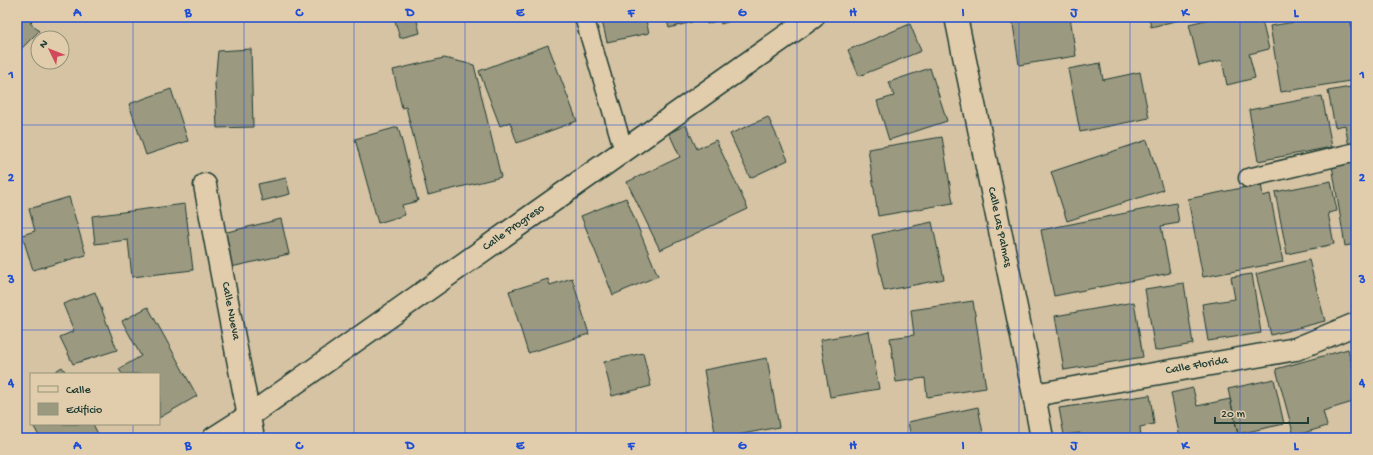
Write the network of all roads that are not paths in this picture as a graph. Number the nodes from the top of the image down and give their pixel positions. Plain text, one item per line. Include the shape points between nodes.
1 (584, 17) edge
2 (812, 17) edge
3 (956, 17) edge
4 (624, 150) junction
5 (1356, 152) edge
6 (1248, 178) dead end
7 (205, 184) dead end
8 (1356, 324) edge
9 (1034, 395) junction
10 (250, 415) junction
11 (214, 438) edge
12 (253, 438) edge
13 (1042, 438) edge

1 - 4 lane
2 - 4 street, Calle Progreso
3 - 9 street, Calle Las Palmas
4 - 10 street, Calle Progreso
5 - 6 lane
7 - 10 street, Calle Nueva
8 - 9 street, Calle Florida via 1296,348
9 - 13 street, Calle Las Palmas
10 - 11 street, Calle Progreso
10 - 12 street, Calle Nueva

